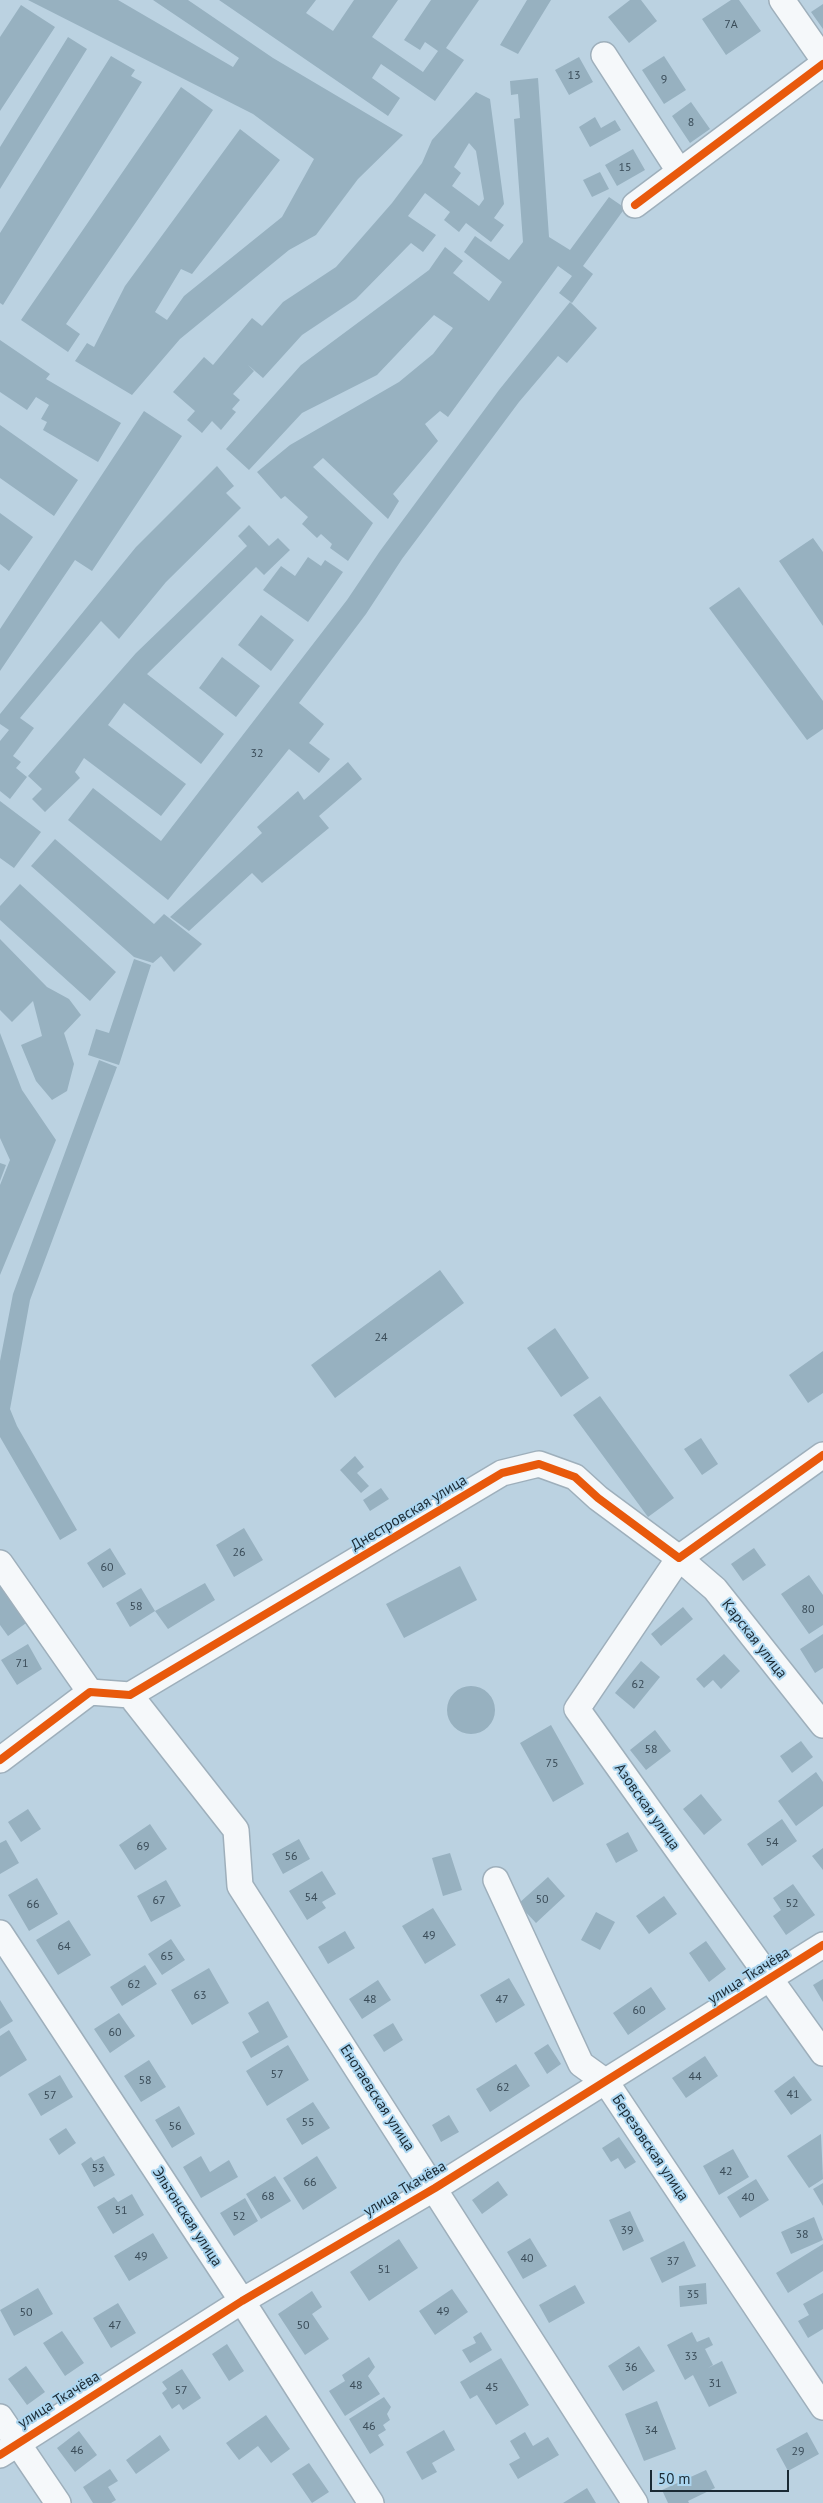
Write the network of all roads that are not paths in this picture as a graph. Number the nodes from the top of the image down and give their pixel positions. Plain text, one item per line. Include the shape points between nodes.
1 (782, 0) edge
2 (604, 55) dead end
3 (823, 59) edge
4 (823, 64) edge
5 (679, 171) junction
6 (635, 205) dead end
7 (823, 1455) edge
8 (680, 1558) junction
9 (0, 1563) edge
10 (90, 1692) junction
11 (130, 1695) junction
12 (823, 1725) edge
13 (0, 1760) edge
14 (496, 1880) dead end
15 (0, 1933) edge
16 (823, 1945) edge
17 (770, 1979) junction
18 (823, 2053) edge
19 (606, 2082) junction
20 (435, 2188) junction
21 (242, 2301) junction
22 (823, 2407) edge
23 (0, 2417) edge
24 (8, 2449) edge
25 (58, 2503) edge
26 (371, 2503) edge
27 (635, 2503) edge

1 - 3 street
2 - 5 street
4 - 5 street
5 - 6 street
7 - 8 street
8 - 11 street, Днестровская улица via 574,1477 538,1464 502,1473
8 - 12 street, Карская улица via 715,1589
8 - 17 street, Азовская улица via 577,1709
9 - 10 street
10 - 11 street
10 - 13 street
11 - 20 street, Енотаевская улица via 236,1830 240,1886
14 - 19 street, Березовская улица via 581,2064
15 - 21 street, Эльтонская улица
16 - 17 street, улица Ткачёва
17 - 18 street, Азовская улица
17 - 19 street, улица Ткачёва
19 - 20 street, улица Ткачёва
19 - 22 street, Березовская улица
20 - 21 street, улица Ткачёва
20 - 27 street, Енотаевская улица
21 - 24 street, улица Ткачёва
21 - 26 street, Эльтонская улица
23 - 24 street
24 - 25 street

